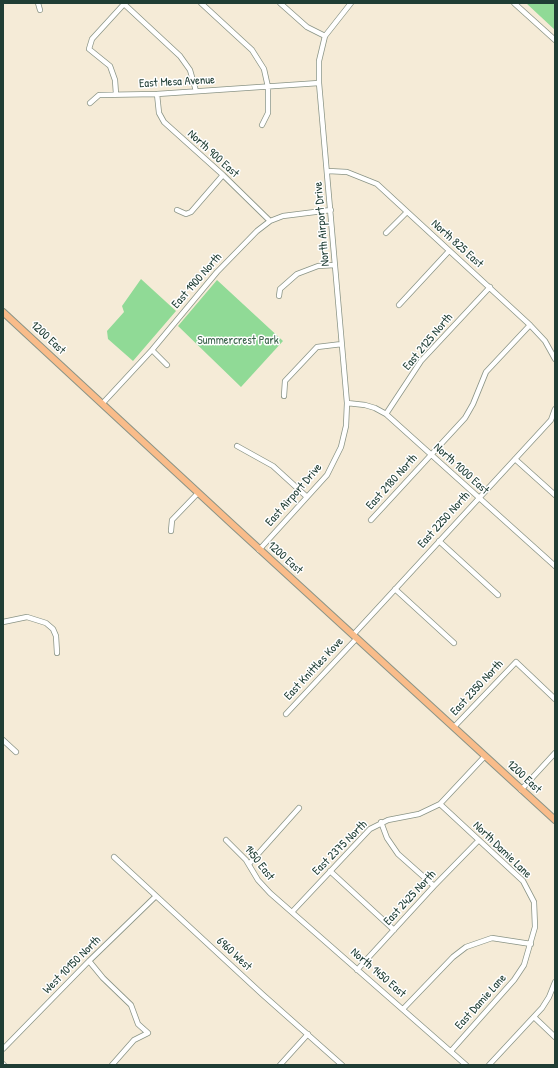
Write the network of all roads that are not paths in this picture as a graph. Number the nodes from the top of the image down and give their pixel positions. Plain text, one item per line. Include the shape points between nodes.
1 (38, 3) edge
2 (201, 3) edge
3 (280, 3) edge
4 (351, 3) edge
5 (514, 3) edge
6 (124, 4) edge
7 (40, 10) dead end
8 (326, 36) junction
9 (555, 40) edge
10 (319, 83) junction
11 (268, 86) junction
12 (196, 91) junction
13 (116, 94) junction
14 (157, 94) junction
15 (90, 103) dead end
16 (262, 125) dead end
17 (328, 171) junction
18 (223, 175) junction
19 (177, 210) dead end
20 (330, 210) junction
21 (407, 212) junction
22 (270, 221) junction
23 (386, 233) dead end
24 (449, 250) junction
25 (336, 265) junction
26 (490, 288) junction
27 (279, 296) dead end
28 (399, 305) dead end
29 (3, 312) edge
30 (530, 325) junction
31 (342, 344) junction
32 (152, 350) junction
33 (555, 359) edge
34 (167, 365) dead end
35 (284, 396) dead end
36 (347, 403) junction
37 (102, 404) junction
38 (555, 409) edge
39 (386, 414) junction
40 (553, 421) edge
41 (237, 446) dead end
42 (430, 454) junction
43 (515, 459) junction
44 (198, 492) junction
45 (555, 495) edge
46 (307, 497) junction
47 (478, 498) junction
48 (371, 520) dead end
49 (171, 531) dead end
50 (439, 541) junction
51 (259, 550) junction
52 (555, 566) edge
53 (395, 589) junction
54 (498, 595) dead end
55 (3, 622) edge
56 (355, 636) junction
57 (454, 643) dead end
58 (57, 653) dead end
59 (555, 699) edge
60 (286, 714) dead end
61 (454, 727) junction
62 (3, 740) edge
63 (16, 752) dead end
64 (555, 753) edge
65 (485, 756) junction
66 (521, 790) junction
67 (440, 804) junction
68 (299, 808) dead end
69 (555, 820) edge
70 (381, 822) junction
71 (226, 840) dead end
72 (479, 840) junction
73 (114, 857) dead end
74 (249, 864) junction
75 (330, 871) junction
76 (434, 886) junction
77 (156, 896) junction
78 (276, 898) joint
79 (292, 912) junction
80 (394, 930) junction
81 (531, 944) junction
82 (89, 961) junction
83 (524, 964) joint
84 (357, 970) junction
85 (555, 982) edge
86 (403, 1009) junction
87 (534, 1017) junction
88 (308, 1034) junction
89 (555, 1037) edge
90 (3, 1049) edge
91 (451, 1051) junction
92 (112, 1065) edge
93 (280, 1065) edge
94 (342, 1065) edge
95 (466, 1065) edge
96 (489, 1065) edge

1 - 7 street
2 - 11 street via 252,50 264,69
3 - 8 street via 307,27
4 - 8 street
5 - 9 street
6 - 12 street via 180,56 190,70
6 - 13 street via 92,39 89,49 110,66
8 - 10 street, North Airport Drive via 319,61
10 - 11 street, East Mesa Avenue
10 - 17 street, North Airport Drive
11 - 12 street, East Mesa Avenue
11 - 16 street via 268,113
12 - 14 street, East Mesa Avenue
13 - 14 street, East Mesa Avenue
13 - 15 street, East Mesa Avenue via 99,95
14 - 18 street, North 900 East via 159,113 164,122
17 - 20 street, North Airport Drive
17 - 21 street, North 825 East via 347,172 377,184
18 - 19 street via 191,212 186,214
18 - 22 street, North 900 East
20 - 22 street, East 1900 North via 290,214
20 - 25 street, North Airport Drive
21 - 23 street
21 - 24 street, North 825 East
22 - 32 street, East 1900 North via 217,272
24 - 26 street, North 825 East
24 - 28 street
25 - 27 street via 318,266 297,274 280,289
25 - 31 street, North Airport Drive
26 - 30 street, North 825 East
26 - 39 street, East 2125 North via 421,361
29 - 37 main road, 1200 East
30 - 33 street, North 825 East via 546,341
30 - 42 street, East 2180 North via 486,372 467,414
31 - 35 street via 317,347 285,381
31 - 36 street, North Airport Drive
32 - 34 street
32 - 37 street, East 1900 North
36 - 39 street, North 1000 East via 376,408
36 - 46 street, East Airport Drive via 345,431 335,460 327,475
37 - 44 main road, 1200 East
38 - 40 street
39 - 42 street, North 1000 East
40 - 43 street, East 2250 North
41 - 46 street via 273,466
42 - 47 street, North 1000 East
42 - 48 street, East 2180 North
43 - 45 street
43 - 47 street, East 2250 North
44 - 49 street via 172,520
44 - 51 main road, 1200 East
46 - 51 street, East Airport Drive
47 - 50 street, East 2250 North
47 - 52 street, North 1000 East
50 - 53 street, East 2250 North
50 - 54 street
51 - 56 main road, 1200 East
53 - 56 street, East 2250 North
53 - 57 street
55 - 58 street via 27,617 46,623 56,636
56 - 60 street, East Knittles Kove
56 - 61 main road, 1200 East
59 - 61 street, East 2350 North via 516,662
61 - 65 main road, 1200 East
62 - 63 street
64 - 66 street
65 - 66 main road, 1200 East
65 - 67 street, East 2375 North
66 - 69 main road, 1200 East
67 - 70 street, East 2375 North via 419,814
67 - 72 street, North Damie Lane
68 - 74 street
70 - 75 street, East 2375 North via 370,829
70 - 76 street via 387,838 398,854
71 - 74 street, 1450 East
72 - 76 street, East 2425 North
72 - 81 street, North Damie Lane via 523,881 527,888 534,902 535,927
73 - 77 street, 6960 West
74 - 78 street, 1450 East via 263,886
75 - 79 street, East 2375 North
75 - 80 street
76 - 80 street, East 2425 North
77 - 82 street, West 10150 North
77 - 88 street, 6960 West
78 - 79 street, North 1450 East
79 - 84 street, North 1450 East
80 - 84 street, East 2425 North
81 - 83 street, North Damie Lane
81 - 86 street via 492,938 466,947
82 - 90 street, West 10150 North
82 - 92 street via 131,1005 138,1024 148,1033 134,1040
83 - 91 street, East Damie Lane via 514,980
84 - 86 street, North 1450 East
85 - 87 street via 549,998
86 - 91 street, North 1450 East
87 - 89 street
87 - 96 street
88 - 93 street
88 - 94 street, 6960 West
91 - 95 street, North 1450 East

